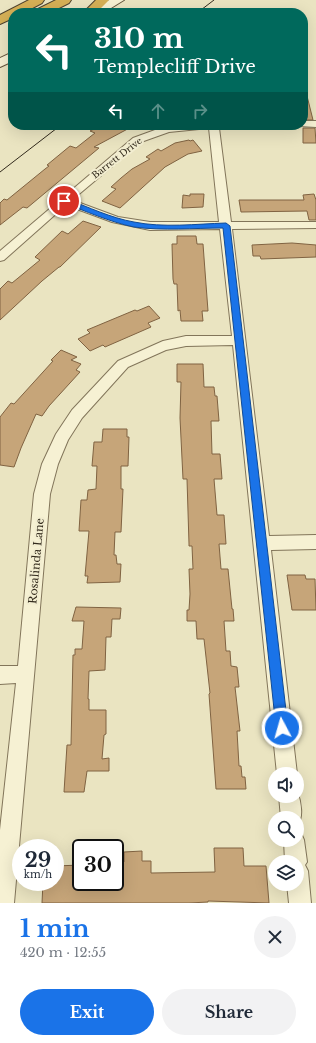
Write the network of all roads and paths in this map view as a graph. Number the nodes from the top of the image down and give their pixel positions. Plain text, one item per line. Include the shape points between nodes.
1 (38, 0) edge
2 (65, 0) edge
3 (103, 0) edge
4 (118, 0) edge
5 (23, 8) edge
6 (50, 8) edge
7 (94, 8) edge
8 (103, 8) edge
9 (165, 130) edge
10 (215, 130) edge
11 (64, 201) junction
12 (316, 225) edge
13 (226, 226) junction
14 (0, 257) edge
15 (239, 340) junction
16 (316, 542) edge
17 (262, 543) junction
18 (26, 674) junction
19 (0, 675) edge
20 (286, 767) edge
21 (299, 891) edge
22 (3, 903) edge
23 (300, 903) edge

1 - 5 highway
2 - 6 highway
3 - 7 highway
4 - 8 main road
9 - 11 street, Barrett Drive via 137,140
10 - 13 street
11 - 13 street via 134,224
11 - 14 street, Barrett Drive
12 - 13 street
13 - 15 street
15 - 17 street
15 - 18 street, Rosalinda Lane via 186,341 163,346 123,364 77,414 61,438 50,464 42,494
16 - 17 street
17 - 20 street
18 - 19 street
18 - 22 street, Rosalinda Lane
21 - 23 street

